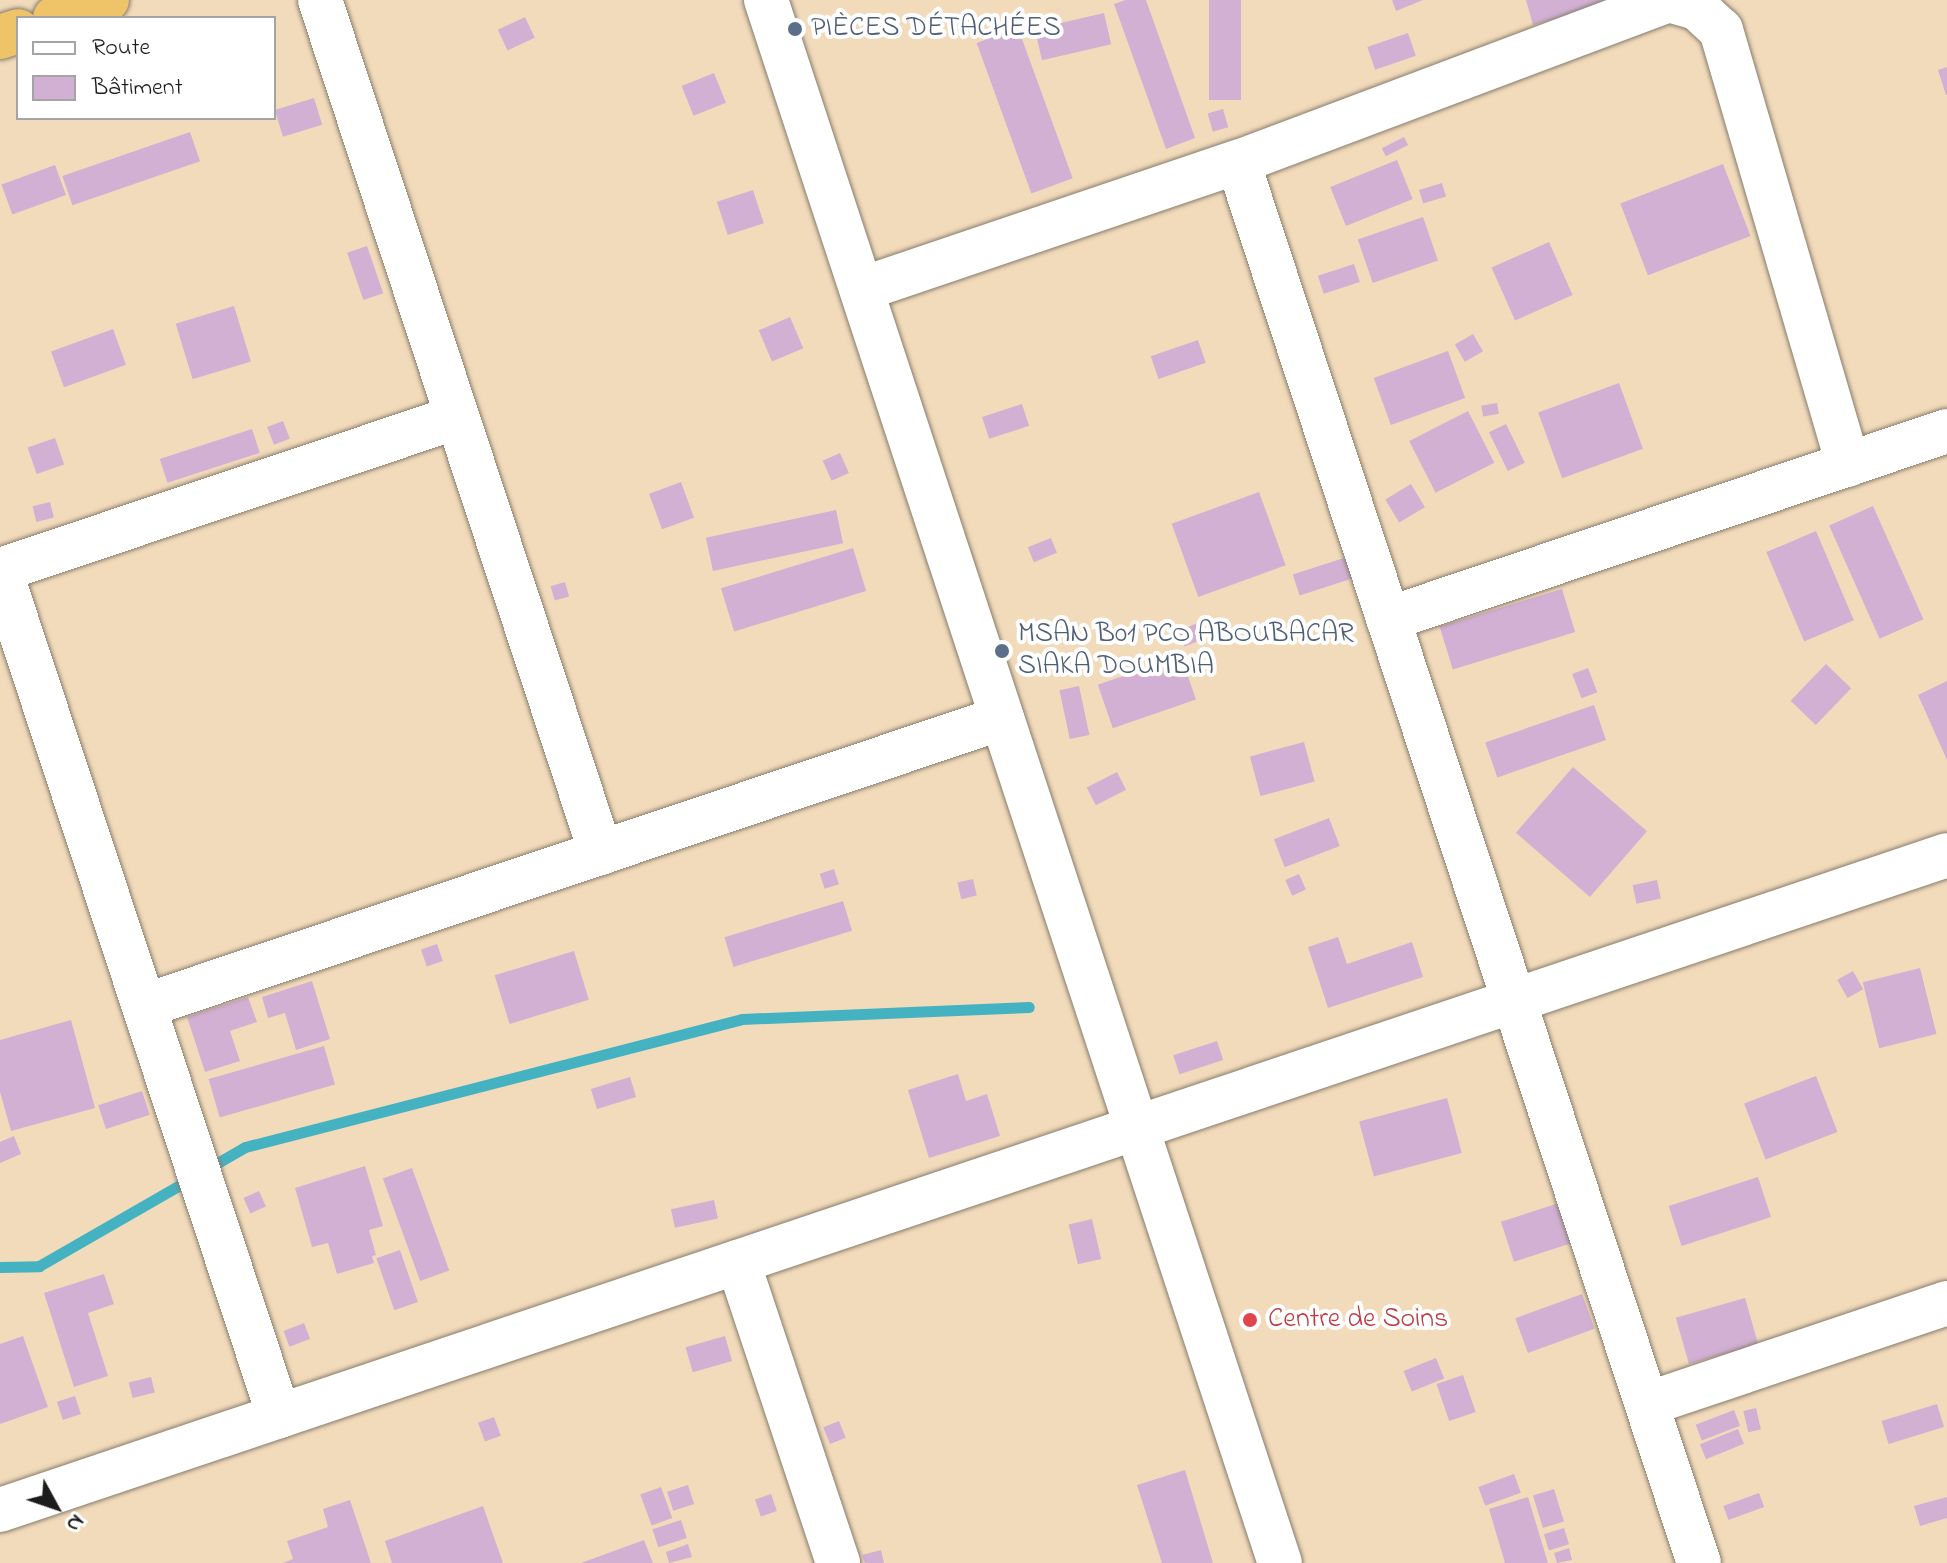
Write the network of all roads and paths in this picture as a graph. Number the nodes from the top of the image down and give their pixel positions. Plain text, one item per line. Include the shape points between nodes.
1 (107, 0) edge
2 (320, 0) edge
3 (766, 0) edge
4 (1668, 0) edge
5 (61, 16) edge
6 (1238, 162) junction
7 (862, 289) junction
8 (457, 417) junction
9 (1947, 431) edge
10 (1848, 465) junction
11 (0, 570) edge
12 (1388, 619) junction
13 (1002, 718) junction
14 (601, 853) junction
15 (1947, 855) edge
16 (1514, 1001) junction
17 (144, 1006) junction
18 (1137, 1128) junction
19 (738, 1262) junction
20 (1947, 1303) edge
21 (1647, 1404) junction
22 (279, 1416) junction
23 (0, 1510) edge
24 (838, 1563) edge
25 (1280, 1563) edge
26 (1699, 1563) edge

1 - 5 highway
2 - 8 street
3 - 7 street
4 - 6 street
4 - 10 street via 1697,8 1721,30
6 - 7 street
6 - 12 street
7 - 13 street
8 - 11 street
8 - 14 street
9 - 10 street
10 - 12 street
11 - 17 street
12 - 16 street
13 - 14 street
13 - 18 street
14 - 17 street
15 - 16 street
16 - 18 street
16 - 21 street
17 - 22 street
18 - 19 street
18 - 25 street
19 - 22 street
19 - 24 street
20 - 21 street
21 - 26 street
22 - 23 street

